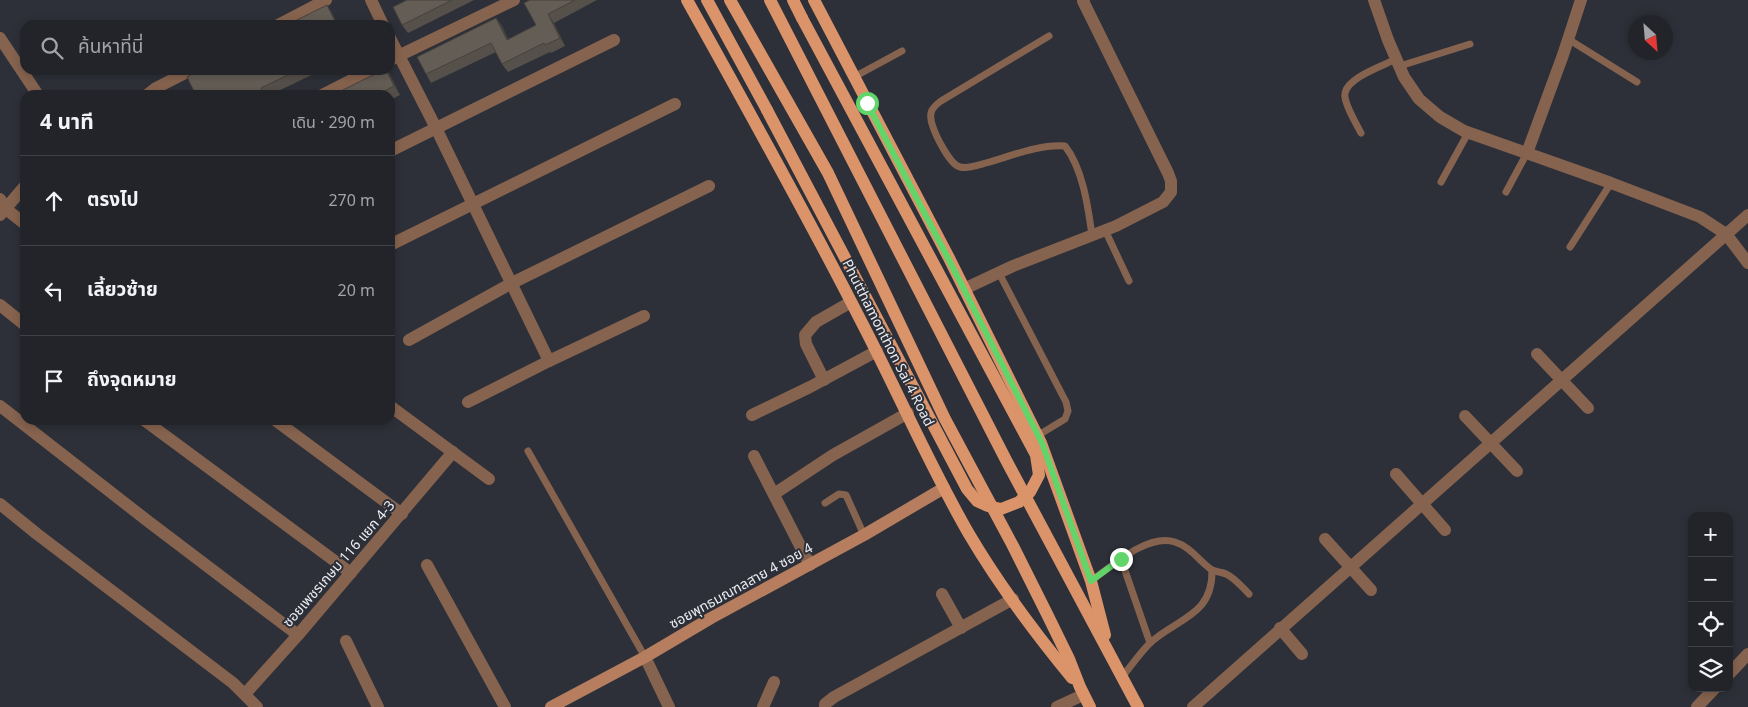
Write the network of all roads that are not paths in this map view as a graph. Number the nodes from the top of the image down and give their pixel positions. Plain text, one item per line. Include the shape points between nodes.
1 (326, 0) edge
2 (371, 0) edge
3 (514, 0) edge
4 (687, 0) edge
5 (707, 0) edge
6 (730, 0) edge
7 (770, 0) edge
8 (793, 0) edge
9 (814, 0) edge
10 (1079, 0) edge
11 (1374, 0) edge
12 (1580, 0) edge
13 (288, 20) edge
14 (381, 20) edge
15 (1049, 36) dead end
16 (0, 38) edge
17 (1568, 39) junction
18 (614, 40) dead end
19 (1470, 44) dead end
20 (902, 52) dead end
21 (395, 58) edge
22 (395, 60) edge
23 (1398, 63) junction
24 (20, 68) edge
25 (25, 75) edge
26 (181, 75) edge
27 (361, 75) edge
28 (854, 77) junction
29 (1637, 82) dead end
30 (35, 90) edge
31 (153, 90) edge
32 (332, 90) edge
33 (675, 104) dead end
34 (436, 128) junction
35 (1361, 133) dead end
36 (1468, 133) junction
37 (395, 148) edge
38 (1527, 154) junction
39 (1441, 182) dead end
40 (1611, 183) junction
41 (709, 186) dead end
42 (20, 191) edge
43 (1506, 192) dead end
44 (474, 205) junction
45 (2, 208) edge
46 (1748, 215) edge
47 (20, 221) edge
48 (1105, 230) junction
49 (1726, 234) junction
50 (1092, 235) junction
51 (395, 243) edge
52 (1570, 247) dead end
53 (1748, 263) edge
54 (999, 273) junction
55 (1129, 280) dead end
56 (512, 283) junction
57 (964, 290) junction
58 (851, 302) junction
59 (0, 305) edge
60 (644, 316) dead end
61 (20, 321) edge
62 (409, 340) dead end
63 (877, 351) junction
64 (1538, 354) dead end
65 (549, 362) junction
66 (1562, 379) junction
67 (824, 380) junction
68 (468, 402) dead end
69 (0, 406) edge
70 (1588, 408) dead end
71 (395, 410) edge
72 (908, 413) junction
73 (752, 415) dead end
74 (1465, 416) dead end
75 (20, 422) edge
76 (24, 425) edge
77 (151, 425) edge
78 (282, 425) edge
79 (1038, 436) junction
80 (1490, 443) junction
81 (528, 451) dead end
82 (453, 452) junction
83 (754, 456) dead end
84 (1517, 472) dead end
85 (1396, 474) dead end
86 (488, 479) dead end
87 (944, 488) junction
88 (774, 494) junction
89 (825, 503) dead end
90 (0, 504) edge
91 (1422, 504) junction
92 (402, 514) junction
93 (1446, 530) dead end
94 (864, 535) junction
95 (1326, 540) dead end
96 (1121, 559) junction
97 (427, 565) dead end
98 (810, 565) junction
99 (1350, 567) junction
100 (1212, 570) junction
101 (351, 573) junction
102 (1091, 581) junction
103 (1371, 590) dead end
104 (942, 594) dead end
105 (1249, 594) dead end
106 (1013, 599) junction
107 (961, 628) junction
108 (1280, 628) junction
109 (298, 635) junction
110 (346, 642) dead end
111 (1150, 643) junction
112 (1110, 652) junction
113 (1302, 654) dead end
114 (1748, 654) edge
115 (645, 657) junction
116 (1733, 670) edge
117 (1122, 677) junction
118 (774, 682) dead end
119 (1082, 691) junction
120 (1711, 692) edge
121 (245, 694) junction
122 (257, 707) edge
123 (378, 707) edge
124 (505, 707) edge
125 (551, 707) edge
126 (669, 707) edge
127 (763, 707) edge
128 (825, 707) edge
129 (1057, 707) edge
130 (1090, 707) edge
131 (1138, 707) edge
132 (1193, 707) edge
133 (1697, 707) edge

1 - 13 street
2 - 14 street
3 - 21 street
4 - 58 main road, Phutthamonthon Sai 4 Road
5 - 8 main road, bridge via 967,489 976,501 988,506 1001,509 1019,502 1030,492 1039,475 1036,455
6 - 119 main road, Phutthamonthon Sai 4 Road via 828,173 945,419 1043,605
7 - 112 main road via 1006,460
9 - 28 main road
10 - 48 street via 1171,181 1171,192 1163,202
11 - 23 street
12 - 17 street
15 - 50 lane via 941,101 933,107 930,116 951,162 960,167 1034,149 1065,146 1072,155 1088,204
16 - 24 street
17 - 29 lane
17 - 38 street
18 - 34 street
19 - 23 lane
20 - 28 lane
22 - 34 street
23 - 35 lane via 1359,76 1344,93
23 - 36 street via 1419,99 1440,117
25 - 30 street
26 - 31 street
27 - 32 street
28 - 57 main road
33 - 44 street
34 - 37 street
34 - 44 street
36 - 38 street
36 - 39 lane
38 - 40 street
38 - 43 lane
40 - 49 street via 1700,217
40 - 52 lane
41 - 56 street
42 - 45 street
44 - 51 street
44 - 56 street
45 - 47 street
46 - 49 street
48 - 50 street
48 - 55 lane
49 - 53 street
49 - 66 street
50 - 54 street
54 - 57 street
54 - 79 lane via 1066,402 1068,411 1065,419
56 - 62 street
56 - 65 street
57 - 79 main road
58 - 63 main road, Phutthamonthon Sai 4 Road
58 - 67 street via 816,322 805,335 806,344
59 - 61 street
60 - 65 street
63 - 67 street
63 - 72 main road, Phutthamonthon Sai 4 Road
64 - 66 street
65 - 68 street
66 - 70 street
66 - 80 street
67 - 73 street
69 - 75 street
71 - 82 street
72 - 87 main road, Phutthamonthon Sai 4 Road
72 - 88 street via 833,455
74 - 80 street
76 - 109 street
77 - 101 street
78 - 92 street
79 - 102 main road
80 - 84 street
80 - 91 street
81 - 115 lane
82 - 86 street
82 - 92 street, ซอยเพชรเกษม 116 แยก 4-3
83 - 88 street
85 - 91 street
87 - 94 street, ซอยพุทธมณฑลสาย 4 ซอย 4
87 - 106 main road, Phutthamonthon Sai 4 Road via 985,559
88 - 98 street
89 - 94 lane via 839,494 846,495
90 - 121 street
91 - 93 street
91 - 99 street
92 - 101 street, ซอยเพชรเกษม 116 แยก 4-3
94 - 98 street, ซอยพุทธมณฑลสาย 4 ซอย 4
95 - 99 street
96 - 100 lane via 1140,546 1174,541
96 - 102 lane
96 - 111 lane
97 - 124 street
98 - 115 street, ซอยพุทธมณฑลสาย 4 ซอย 4
99 - 103 street
99 - 108 street
100 - 105 lane via 1228,575
100 - 111 lane via 1212,584 1204,602
101 - 109 street, ซอยเพชรเกษม 116 แยก 4-3
102 - 112 main road
104 - 107 street
106 - 107 street
106 - 119 main road, Phutthamonthon Sai 4 Road
107 - 128 street via 828,700
108 - 113 street
108 - 132 street
109 - 121 street, ซอยเพชรเกษม 116 แยก 4-3
110 - 123 street
111 - 117 lane
112 - 117 main road
114 - 116 street
115 - 125 street, ซอยพุทธมณฑลสาย 4 ซอย 4
115 - 126 street
117 - 131 main road
118 - 127 street
119 - 129 street
119 - 130 main road, Phutthamonthon Sai 4 Road
120 - 133 street
121 - 122 street

